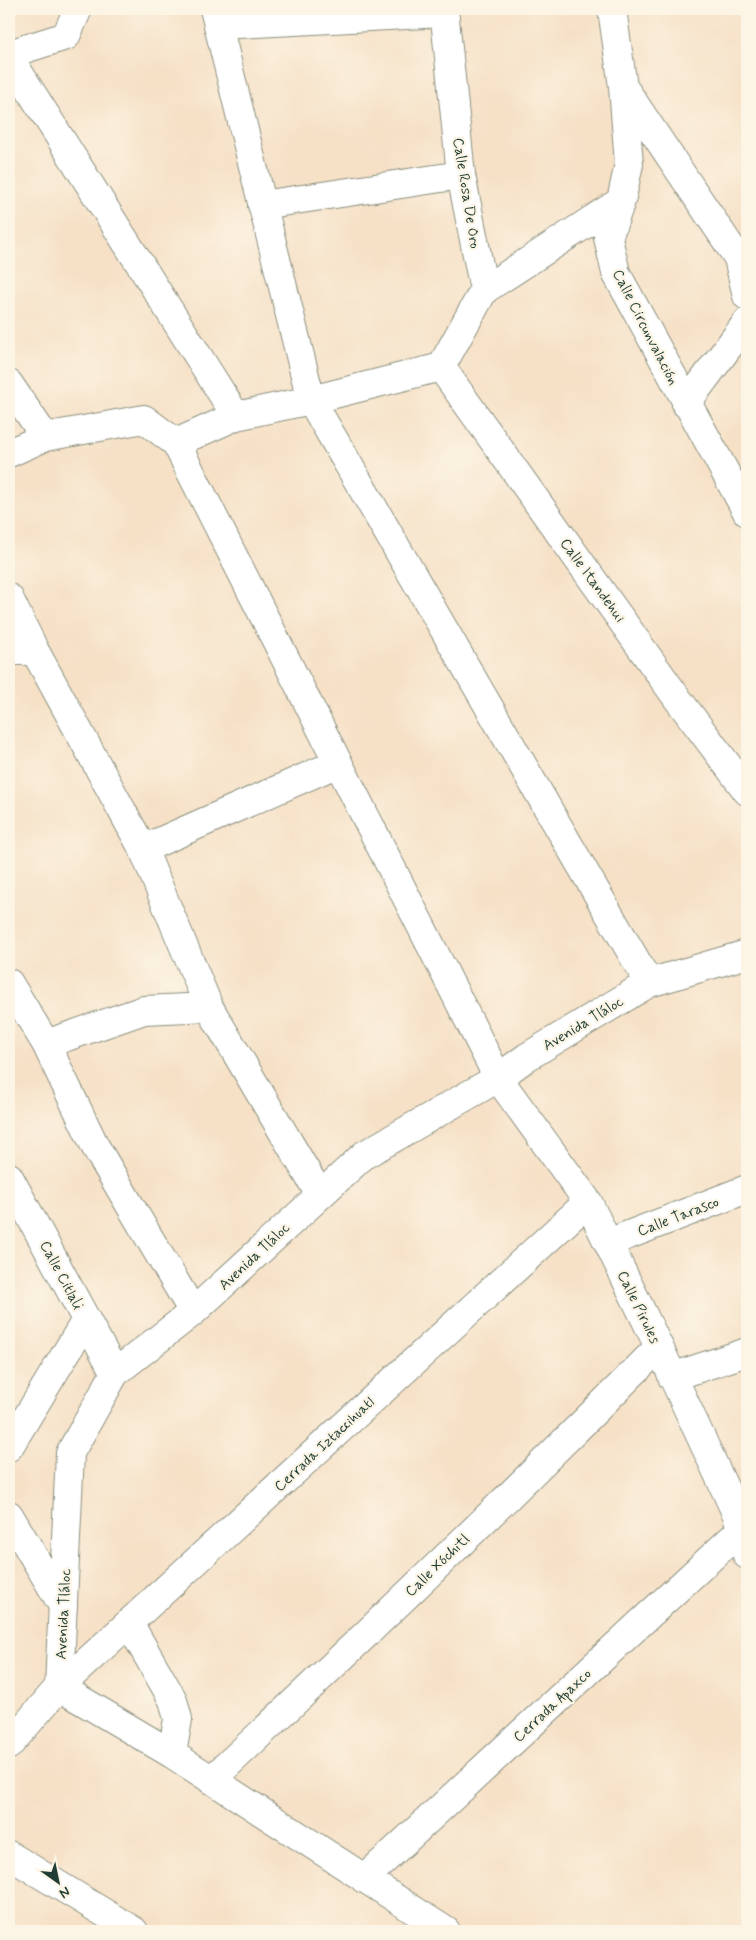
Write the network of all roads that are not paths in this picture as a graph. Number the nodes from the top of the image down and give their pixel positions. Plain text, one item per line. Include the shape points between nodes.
1 (78, 9) edge
2 (612, 9) edge
3 (444, 11) edge
4 (216, 17) edge
5 (9, 56) edge
6 (623, 87) junction
7 (461, 175) junction
8 (622, 202) junction
9 (262, 205) junction
10 (484, 290) junction
11 (747, 296) edge
12 (747, 322) edge
13 (441, 366) junction
14 (9, 384) edge
15 (311, 400) junction
16 (686, 404) junction
17 (236, 416) junction
18 (45, 437) junction
19 (176, 443) junction
20 (9, 453) edge
21 (747, 512) edge
22 (9, 598) edge
23 (22, 651) edge
24 (338, 764) junction
25 (747, 791) edge
26 (143, 849) junction
27 (747, 954) edge
28 (9, 983) edge
29 (650, 983) junction
30 (209, 1007) junction
31 (46, 1044) junction
32 (498, 1078) junction
33 (9, 1177) edge
34 (747, 1189) edge
35 (320, 1195) junction
36 (588, 1202) junction
37 (608, 1243) junction
38 (193, 1312) junction
39 (86, 1320) junction
40 (659, 1347) junction
41 (747, 1352) edge
42 (115, 1374) junction
43 (672, 1377) junction
44 (9, 1447) edge
45 (9, 1515) edge
46 (745, 1538) edge
47 (63, 1606) junction
48 (129, 1623) junction
49 (59, 1687) junction
50 (9, 1745) edge
51 (172, 1754) junction
52 (211, 1780) junction
53 (9, 1855) edge
54 (364, 1879) junction
55 (134, 1931) edge
56 (446, 1931) edge

1 - 5 street via 66,36
2 - 6 street, Calle Circunvalación
3 - 4 street
3 - 7 street, Calle Rosa De Oro
4 - 9 street
5 - 17 street
6 - 8 street, Calle Circunvalación via 630,164
6 - 11 street via 738,258
7 - 9 street
7 - 10 street, Calle Rosa De Oro
8 - 10 street
8 - 16 street, Calle Circunvalación via 608,238 616,273
9 - 15 street
10 - 13 street
12 - 16 street
13 - 15 street
13 - 25 street, Calle Itandehui
14 - 18 street
15 - 17 street
15 - 29 street
16 - 21 street, Calle Circunvalación
17 - 19 street
18 - 19 street via 144,419
18 - 20 street
19 - 24 street, Calle Pirules
22 - 23 street
23 - 26 street
24 - 26 street
24 - 32 street, Calle Pirules
26 - 30 street
27 - 29 street, Avenida Tláloc
28 - 31 street
29 - 32 street, Avenida Tláloc via 527,1056
30 - 31 street via 144,1010
30 - 35 street
31 - 38 street via 95,1146
32 - 35 street, Avenida Tláloc via 364,1155
32 - 36 street, Calle Pirules
33 - 39 street, Calle Citlali
34 - 37 street, Calle Tarasco
35 - 38 street, Avenida Tláloc
36 - 37 street, Calle Pirules
36 - 48 street, Cerrada Iztaccihuatl
37 - 40 street, Calle Pirules
38 - 42 street, Avenida Tláloc
39 - 42 street, Calle Citlali
39 - 44 street
40 - 43 street, Calle Pirules
40 - 52 street, Calle Xóchitl via 315,1683
41 - 43 street
42 - 47 street, Avenida Tláloc via 70,1453
43 - 46 street, Calle Pirules
45 - 47 street
46 - 54 street, Cerrada Apaxco
47 - 49 street, Avenida Tláloc
48 - 49 street, Cerrada Iztaccihuatl
48 - 51 street via 173,1700 178,1719
49 - 50 street
49 - 51 street
51 - 52 street
52 - 54 street
53 - 55 street
54 - 56 street

